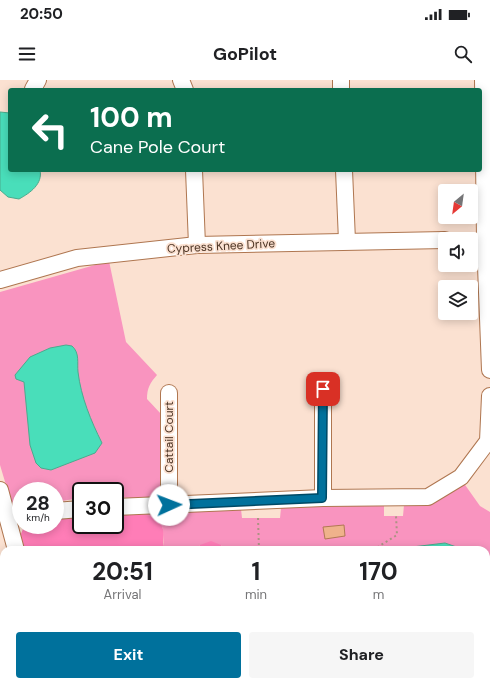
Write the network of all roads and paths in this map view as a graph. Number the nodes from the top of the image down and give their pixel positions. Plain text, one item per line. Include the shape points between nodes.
1 (483, 80) edge
2 (194, 172) edge
3 (344, 172) edge
4 (438, 240) edge
5 (482, 240) edge
6 (347, 241) junction
7 (197, 245) junction
8 (0, 280) edge
9 (490, 370) edge
10 (323, 389) dead end
11 (169, 393) dead end
12 (490, 396) edge
13 (0, 490) edge
14 (322, 498) junction
15 (169, 505) junction
16 (124, 507) edge
17 (9, 514) edge
18 (396, 516) dead end
19 (258, 518) dead end
20 (15, 546) edge
21 (259, 546) edge
22 (379, 546) edge

1 - 5 street
2 - 7 street
3 - 6 street
4 - 6 street, Cypress Knee Drive
5 - 9 street
6 - 7 street, Cypress Knee Drive
7 - 8 street, Cypress Knee Drive via 77,258
10 - 14 street
11 - 15 street, Cattail Court
12 - 14 street via 488,441 461,477 428,497
13 - 17 street
14 - 15 street
15 - 16 street
17 - 20 street
18 - 22 path via 397,535
19 - 21 path

